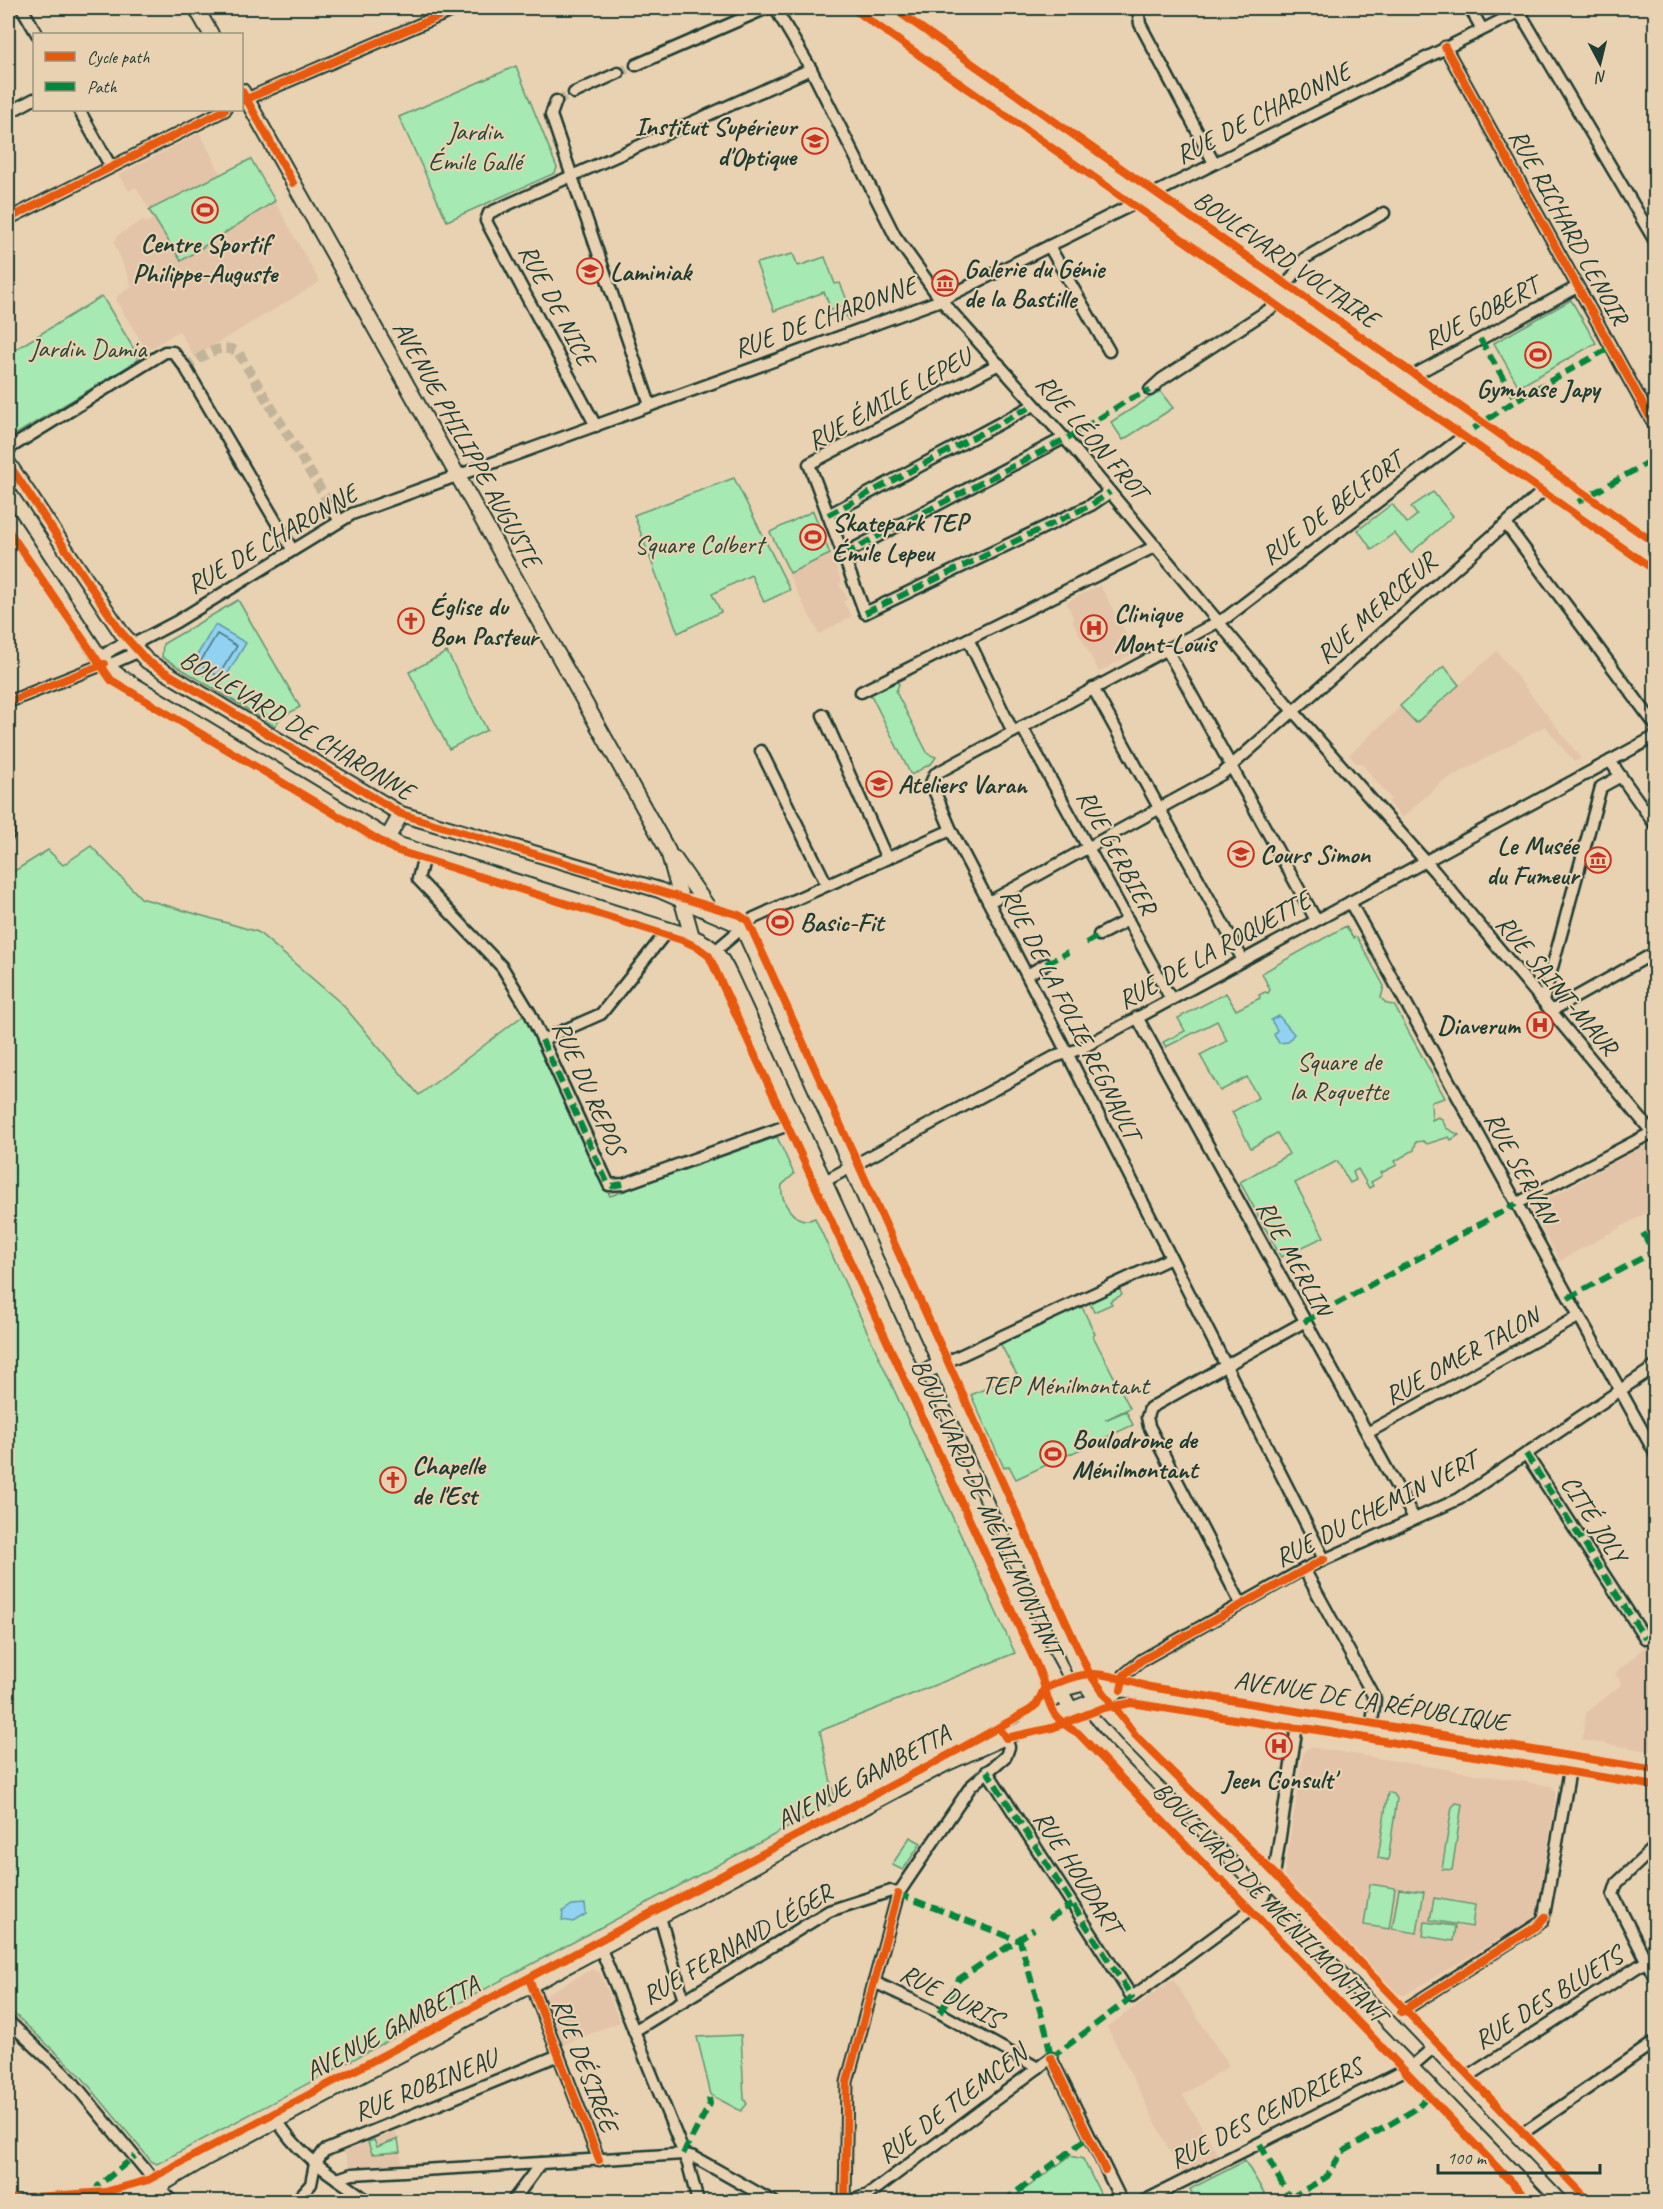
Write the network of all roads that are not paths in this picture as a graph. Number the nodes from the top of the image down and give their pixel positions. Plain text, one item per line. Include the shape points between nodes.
1 (22, 8) edge
2 (196, 8) edge
3 (458, 8) edge
4 (767, 8) edge
5 (776, 8) edge
6 (873, 8) edge
7 (1138, 8) edge
8 (1470, 8) edge
9 (1523, 9) edge
10 (1482, 29) junction
11 (36, 33) edge
12 (210, 33) edge
13 (1445, 47) junction
14 (636, 65) tunnel mouth
15 (811, 69) junction
16 (618, 73) tunnel mouth
17 (574, 93) tunnel mouth
18 (243, 97) edge
19 (33, 100) edge
20 (556, 101) dead end
21 (80, 111) edge
22 (223, 111) edge
23 (8, 113) edge
24 (1214, 163) junction
25 (111, 167) junction
26 (572, 176) junction
27 (1144, 198) junction
28 (1384, 213) dead end
29 (8, 219) edge
30 (1656, 243) edge
31 (1050, 246) junction
32 (1577, 287) junction
33 (1282, 295) junction
34 (941, 300) junction
35 (1109, 351) dead end
36 (999, 364) junction
37 (1408, 383) junction
38 (1150, 390) dead end
39 (650, 405) junction
40 (1034, 405) junction
41 (596, 426) junction
42 (1656, 428) edge
43 (1473, 429) junction
44 (1064, 438) junction
45 (8, 449) edge
46 (8, 463) edge
47 (457, 476) junction
48 (1551, 484) junction
49 (1110, 492) junction
50 (331, 507) tunnel mouth
51 (828, 514) junction
52 (8, 518) edge
53 (340, 521) junction
54 (1506, 524) junction
55 (1156, 546) junction
56 (292, 549) junction
57 (844, 555) junction
58 (1656, 557) edge
59 (1218, 622) junction
60 (968, 639) junction
61 (132, 645) junction
62 (1167, 650) junction
63 (104, 664) junction
64 (1093, 688) junction
65 (861, 692) dead end
66 (8, 702) edge
67 (1293, 711) junction
68 (823, 715) dead end
69 (1656, 726) edge
70 (1018, 729) junction
71 (1656, 736) edge
72 (761, 751) dead end
73 (1610, 760) junction
74 (1232, 766) junction
75 (1591, 771) junction
76 (1621, 776) junction
77 (1600, 787) junction
78 (1161, 807) junction
79 (401, 814) junction
80 (8, 822) edge
81 (1656, 826) edge
82 (951, 830) junction
83 (8, 835) edge
84 (387, 839) junction
85 (1089, 847) junction
86 (668, 851) junction
87 (425, 852) junction
88 (887, 859) junction
89 (1424, 861) junction
90 (827, 885) junction
91 (989, 902) junction
92 (1350, 902) junction
93 (683, 903) junction
94 (712, 913) junction
95 (1128, 920) junction
96 (1316, 920) junction
97 (742, 926) junction
98 (668, 930) junction
99 (1100, 935) dead end
100 (692, 937) junction
101 (716, 951) junction
102 (1656, 952) edge
103 (1243, 960) junction
104 (1046, 964) dead end
105 (1027, 975) junction
106 (1171, 999) junction
107 (1543, 1001) junction
108 (1551, 1011) junction
109 (1137, 1017) junction
110 (542, 1040) junction
111 (1066, 1054) junction
112 (797, 1122) junction
113 (1654, 1134) edge
114 (851, 1168) junction
115 (823, 1182) junction
116 (1516, 1204) junction
117 (1171, 1258) junction
118 (1578, 1317) junction
119 (1304, 1322) junction
120 (942, 1364) junction
121 (1226, 1365) junction
122 (1656, 1366) edge
123 (914, 1376) junction
124 (1620, 1389) junction
125 (1366, 1434) junction
126 (1526, 1454) junction
127 (1656, 1455) edge
128 (1414, 1518) junction
129 (1324, 1559) junction
130 (1304, 1569) junction
131 (1241, 1604) junction
132 (1645, 1638) dead end
133 (1085, 1683) junction
134 (1121, 1690) junction
135 (1060, 1693) junction
136 (1097, 1701) junction
137 (1072, 1712) junction
138 (1298, 1719) junction
139 (1023, 1730) junction
140 (1371, 1731) junction
141 (1006, 1738) junction
142 (1571, 1764) junction
143 (987, 1771) junction
144 (1656, 1777) edge
145 (1656, 1846) edge
146 (1273, 1882) junction
147 (898, 1894) junction
148 (1256, 1906) junction
149 (660, 1917) junction
150 (601, 1949) junction
151 (1656, 1955) edge
152 (1645, 1963) junction
153 (1656, 1980) edge
154 (874, 1982) junction
155 (532, 1986) junction
156 (684, 2001) junction
157 (1401, 2012) junction
158 (8, 2021) edge
159 (634, 2031) junction
160 (1656, 2041) edge
161 (1434, 2047) junction
162 (559, 2055) junction
163 (1411, 2067) junction
164 (1038, 2068) junction
165 (1464, 2079) junction
166 (278, 2121) junction
167 (1520, 2135) junction
168 (683, 2154) junction
169 (599, 2160) junction
170 (541, 2163) junction
171 (315, 2164) junction
172 (337, 2179) junction
173 (161, 2186) junction
174 (56, 2202) edge
175 (172, 2202) edge
176 (295, 2202) edge
177 (369, 2202) edge
178 (512, 2202) edge
179 (698, 2202) edge
180 (774, 2202) edge
181 (846, 2202) edge
182 (1122, 2202) edge
183 (1142, 2202) edge
184 (1541, 2202) edge
185 (1582, 2202) edge

1 - 11 street
2 - 12 main road
3 - 18 street
4 - 14 street
5 - 15 street, RUE LÉON FROT
6 - 27 main road, BOULEVARD VOLTAIRE
7 - 24 street via 1140,24
8 - 10 street
9 - 10 street, RUE DE CHARONNE
9 - 30 street
10 - 13 street, RUE DE CHARONNE
13 - 24 street, RUE DE CHARONNE
13 - 32 street, RUE RICHARD LENOIR
15 - 26 street
15 - 34 street, RUE LÉON FROT via 895,236
16 - 17 street
18 - 47 main road, AVENUE PHILIPPE AUGUSTE
19 - 23 street
20 - 26 street via 551,115
21 - 25 street
22 - 25 street
24 - 27 street, RUE DE CHARONNE
25 - 29 street
26 - 39 street
26 - 41 street, RUE DE NICE via 489,213 486,221
27 - 31 street, RUE DE CHARONNE
27 - 33 main road, BOULEVARD VOLTAIRE
28 - 33 street via 1305,258
31 - 34 street, RUE DE CHARONNE
31 - 35 street
32 - 37 street, RUE GOBERT via 1414,375
32 - 42 street, RUE RICHARD LENOIR
33 - 37 main road, BOULEVARD VOLTAIRE
33 - 38 street via 1270,309
34 - 36 street, RUE LÉON FROT
34 - 39 street, RUE DE CHARONNE
36 - 40 street, RUE LÉON FROT
36 - 51 street, RUE ÉMILE LEPEU via 809,464
37 - 43 main road, BOULEVARD VOLTAIRE
39 - 41 street, RUE DE CHARONNE
40 - 44 street, RUE LÉON FROT
40 - 51 street
41 - 47 street, RUE DE CHARONNE
43 - 48 main road, BOULEVARD VOLTAIRE
43 - 59 street, RUE DE BELFORT
44 - 49 street, RUE LÉON FROT
44 - 57 street
45 - 56 street via 165,352 173,352
46 - 61 main road, BOULEVARD DE CHARONNE
47 - 53 street, RUE DE CHARONNE
47 - 86 main road, AVENUE PHILIPPE AUGUSTE
48 - 54 street, RUE MERCŒUR
48 - 58 main road, BOULEVARD VOLTAIRE
49 - 55 street, RUE LÉON FROT
49 - 57 street, RUE ÉMILE LEPEU via 1091,505 866,613
50 - 53 street
51 - 57 street, RUE ÉMILE LEPEU
52 - 63 main road, BOULEVARD DE CHARONNE
53 - 56 street, RUE DE CHARONNE
54 - 67 street, RUE MERCŒUR
54 - 69 street
55 - 59 street, RUE LÉON FROT
55 - 60 street
56 - 61 street, RUE DE CHARONNE
59 - 62 street, RUE DE LA FOLIE REGNAULT
59 - 67 street, RUE LÉON FROT
60 - 65 street
60 - 70 street, RUE GERBIER
61 - 63 street, RUE DE CHARONNE via 112,649
61 - 79 main road, BOULEVARD DE CHARONNE via 147,661
62 - 64 street, RUE DE LA FOLIE REGNAULT
62 - 74 street
63 - 66 street
63 - 84 main road, BOULEVARD DE CHARONNE
64 - 70 street, RUE DE LA FOLIE REGNAULT
64 - 78 street
67 - 74 street, RUE MERCŒUR
67 - 89 street, RUE LÉON FROT
68 - 88 street
70 - 82 street, RUE DE LA FOLIE REGNAULT via 935,774 933,791
70 - 85 street, RUE GERBIER
71 - 73 street, RUE DE LA ROQUETTE
72 - 90 street
73 - 75 street, RUE DE LA ROQUETTE
73 - 76 street
74 - 78 street, RUE MERCŒUR
74 - 96 street
75 - 77 street
75 - 89 street, RUE DE LA ROQUETTE
76 - 77 street
76 - 81 street
77 - 107 street
78 - 85 street, RUE MERCŒUR
78 - 103 street
79 - 84 main road, BOULEVARD DE CHARONNE
79 - 93 main road, BOULEVARD DE CHARONNE via 659,890
80 - 83 street
82 - 88 street
82 - 91 street, RUE DE LA FOLIE REGNAULT
84 - 87 main road, BOULEVARD DE CHARONNE
85 - 91 street, RUE MERCŒUR
85 - 95 street, RUE GERBIER
86 - 93 main road, AVENUE PHILIPPE AUGUSTE
86 - 94 main road, AVENUE PHILIPPE AUGUSTE
87 - 98 main road, BOULEVARD DE CHARONNE
87 - 110 street, RUE DU REPOS via 418,879 502,967
88 - 90 street
89 - 92 street, RUE DE LA ROQUETTE
89 - 107 street, RUE SAINT-MAUR
90 - 97 street
91 - 105 street, RUE DE LA FOLIE REGNAULT
92 - 96 street, RUE DE LA ROQUETTE
92 - 116 street, RUE SERVAN
93 - 94 main road, BOULEVARD DE CHARONNE
93 - 100 main road, AVENUE PHILIPPE AUGUSTE
94 - 97 main road, BOULEVARD DE CHARONNE
95 - 99 street
95 - 106 street, RUE GERBIER
96 - 103 street, RUE DE LA ROQUETTE
97 - 101 street
97 - 114 main road, BOULEVARD DE MÉNILMONTANT
98 - 100 main road, BOULEVARD DE CHARONNE
98 - 110 street via 601,1014
100 - 101 main road, BOULEVARD DE CHARONNE
101 - 112 main road, BOULEVARD DE MÉNILMONTANT
102 - 108 street
103 - 106 street, RUE DE LA ROQUETTE
104 - 105 street
105 - 111 street, RUE DE LA FOLIE REGNAULT
106 - 109 street, RUE DE LA ROQUETTE
107 - 108 street, RUE SAINT-MAUR
108 - 113 street, RUE SAINT-MAUR
109 - 111 street, RUE DE LA ROQUETTE
109 - 119 street, RUE MERLIN
110 - 112 street, RUE DU REPOS via 612,1186
111 - 114 street, RUE DE LA ROQUETTE
111 - 117 street, RUE DE LA FOLIE REGNAULT
112 - 115 main road, BOULEVARD DE MÉNILMONTANT
113 - 116 street
114 - 115 street, RUE DE LA ROQUETTE
114 - 120 main road, BOULEVARD DE MÉNILMONTANT
115 - 123 main road, BOULEVARD DE MÉNILMONTANT
116 - 118 street, RUE SERVAN
117 - 120 street
117 - 121 street, RUE DE LA FOLIE REGNAULT
118 - 124 street, RUE SERVAN
118 - 125 street, RUE OMER TALON
119 - 121 street
119 - 125 street, RUE MERLIN
120 - 123 main road, BOULEVARD DE MÉNILMONTANT
120 - 133 main road, BOULEVARD DE MÉNILMONTANT
121 - 129 street, RUE DE LA FOLIE REGNAULT
121 - 131 street via 1150,1408 1147,1420
122 - 124 street, RUE DU CHEMIN VERT
123 - 135 main road, BOULEVARD DE MÉNILMONTANT
124 - 126 street, RUE DU CHEMIN VERT
124 - 127 street, RUE SERVAN
125 - 128 street, RUE MERLIN
126 - 128 street, RUE DU CHEMIN VERT via 1459,1499
126 - 132 street, CITÉ JOLY
128 - 129 street, RUE DU CHEMIN VERT
129 - 130 street, RUE DU CHEMIN VERT
130 - 131 street, RUE DU CHEMIN VERT
130 - 140 street via 1375,1699
131 - 134 street, RUE DU CHEMIN VERT via 1129,1669
133 - 134 main road, AVENUE DE LA RÉPUBLIQUE
133 - 135 main road, BOULEVARD DE MÉNILMONTANT
133 - 136 main road, BOULEVARD DE MÉNILMONTANT
134 - 136 main road
134 - 138 main road, AVENUE DE LA RÉPUBLIQUE
135 - 137 main road, BOULEVARD DE MÉNILMONTANT
135 - 139 main road, BOULEVARD DE MÉNILMONTANT
136 - 137 main road
136 - 146 main road, BOULEVARD DE MÉNILMONTANT
137 - 139 main road
137 - 148 main road, BOULEVARD DE MÉNILMONTANT
138 - 140 main road, AVENUE DE LA RÉPUBLIQUE
138 - 146 street
139 - 141 main road, AVENUE GAMBETTA
140 - 142 main road, AVENUE DE LA RÉPUBLIQUE
141 - 143 street via 1008,1752
141 - 149 main road, AVENUE GAMBETTA via 905,1785
142 - 144 main road, AVENUE DE LA RÉPUBLIQUE
142 - 157 street via 1545,1917 1537,1926
143 - 147 street via 971,1786
143 - 148 street, RUE HOUDART via 1132,1997
145 - 152 street via 1613,1891
146 - 148 street
146 - 157 main road, BOULEVARD DE MÉNILMONTANT
147 - 154 street
147 - 156 street, RUE FERNAND LÉGER via 891,1891 829,1911
148 - 163 main road, BOULEVARD DE MÉNILMONTANT
149 - 150 main road, AVENUE GAMBETTA
149 - 156 street
150 - 155 main road, AVENUE GAMBETTA
150 - 159 street
151 - 152 street, RUE DES BLUETS
152 - 153 street
152 - 165 street, RUE DES BLUETS
154 - 164 street, RUE DURIS via 940,2013
154 - 181 street via 847,2082
155 - 162 street, RUE DÉSIRÉE
155 - 166 main road, AVENUE GAMBETTA
156 - 159 street, RUE FERNAND LÉGER
157 - 161 main road, BOULEVARD DE MÉNILMONTANT
158 - 173 street via 71,2080
159 - 168 street
160 - 167 street
161 - 163 street
161 - 165 main road, BOULEVARD DE MÉNILMONTANT
162 - 169 street, RUE DÉSIRÉE
162 - 171 street, RUE ROBINEAU via 324,2151
163 - 183 street, RUE DES CENDRIERS
163 - 184 main road, BOULEVARD DE MÉNILMONTANT
164 - 181 street, RUE DE TLEMCEN via 868,2195
164 - 182 street, RUE DE TLEMCEN via 1051,2058
165 - 167 main road, BOULEVARD DE MÉNILMONTANT
166 - 171 street via 291,2143
166 - 173 main road, AVENUE GAMBETTA
167 - 185 main road, BOULEVARD DE MÉNILMONTANT
168 - 169 street
168 - 179 street
168 - 180 street
169 - 170 street
170 - 172 street via 352,2174
170 - 178 street
171 - 172 street
171 - 176 street via 311,2184
172 - 177 street
173 - 174 main road, AVENUE GAMBETTA via 132,2195
173 - 175 street

